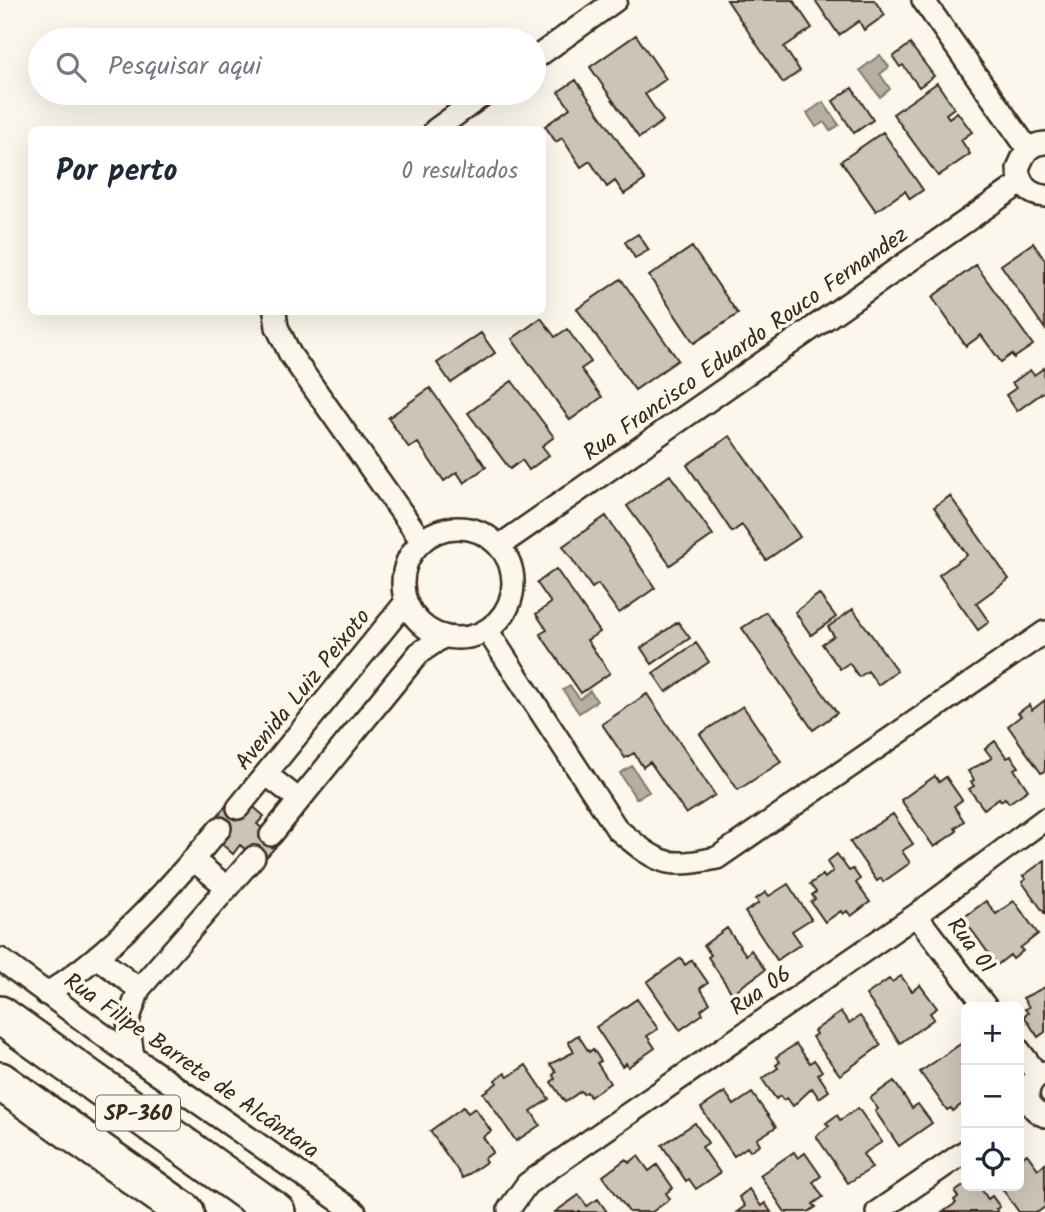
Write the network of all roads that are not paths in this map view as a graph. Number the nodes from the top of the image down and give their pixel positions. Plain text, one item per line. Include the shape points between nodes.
1 (615, 0) edge
2 (923, 0) edge
3 (546, 50) edge
4 (469, 105) edge
5 (441, 126) edge
6 (1036, 146) edge
7 (1021, 183) junction
8 (1045, 196) edge
9 (275, 315) edge
10 (421, 540) junction
11 (499, 546) junction
12 (406, 602) junction
13 (487, 630) junction
14 (1045, 632) edge
15 (444, 636) junction
16 (267, 775) junction
17 (298, 799) junction
18 (238, 808) dead end
19 (1045, 819) edge
20 (220, 828) dead end
21 (271, 835) dead end
22 (254, 857) dead end
23 (193, 860) junction
24 (227, 887) junction
25 (916, 915) junction
26 (98, 958) junction
27 (0, 959) edge
28 (139, 989) junction
29 (46, 994) junction
30 (982, 1002) edge
31 (0, 1015) edge
32 (1024, 1055) edge
33 (133, 1057) junction
34 (1041, 1074) edge
35 (0, 1082) edge
36 (1032, 1113) edge
37 (961, 1154) edge
38 (509, 1209) dead end
39 (185, 1212) edge
40 (275, 1212) edge
41 (355, 1212) edge
42 (877, 1212) edge

1 - 3 street
2 - 6 street
4 - 5 street
6 - 7 street via 1022,156 1018,169
7 - 8 street
7 - 11 street, Rua Francisco Eduardo Rouco Fernandez
9 - 10 street via 290,354
10 - 11 street via 440,530 461,527 482,533
10 - 12 street via 404,569
11 - 13 street via 513,575 513,591 499,620
12 - 15 street via 421,624
12 - 16 street, Avenida Luiz Peixoto
13 - 14 street via 617,829 666,862 690,863 717,858
13 - 15 street via 459,638
15 - 17 street via 419,653
16 - 17 street
16 - 18 street, Avenida Luiz Peixoto
17 - 21 street
19 - 25 street, Rua 06
20 - 23 street
22 - 24 street
23 - 24 street
23 - 26 street
24 - 28 street
25 - 30 street, Rua 01
25 - 38 street, Rua 06 via 527,1184
26 - 28 street
26 - 29 street
27 - 29 street, Rua Filipe Barrete de Alcântara
28 - 33 street via 128,1021
29 - 33 street, Rua Filipe Barrete de Alcântara
31 - 40 highway, SP-360
32 - 34 street
33 - 41 street, Rua Filipe Barrete de Alcântara
34 - 36 street via 1028,1090
35 - 39 highway, SP-360
37 - 42 street

